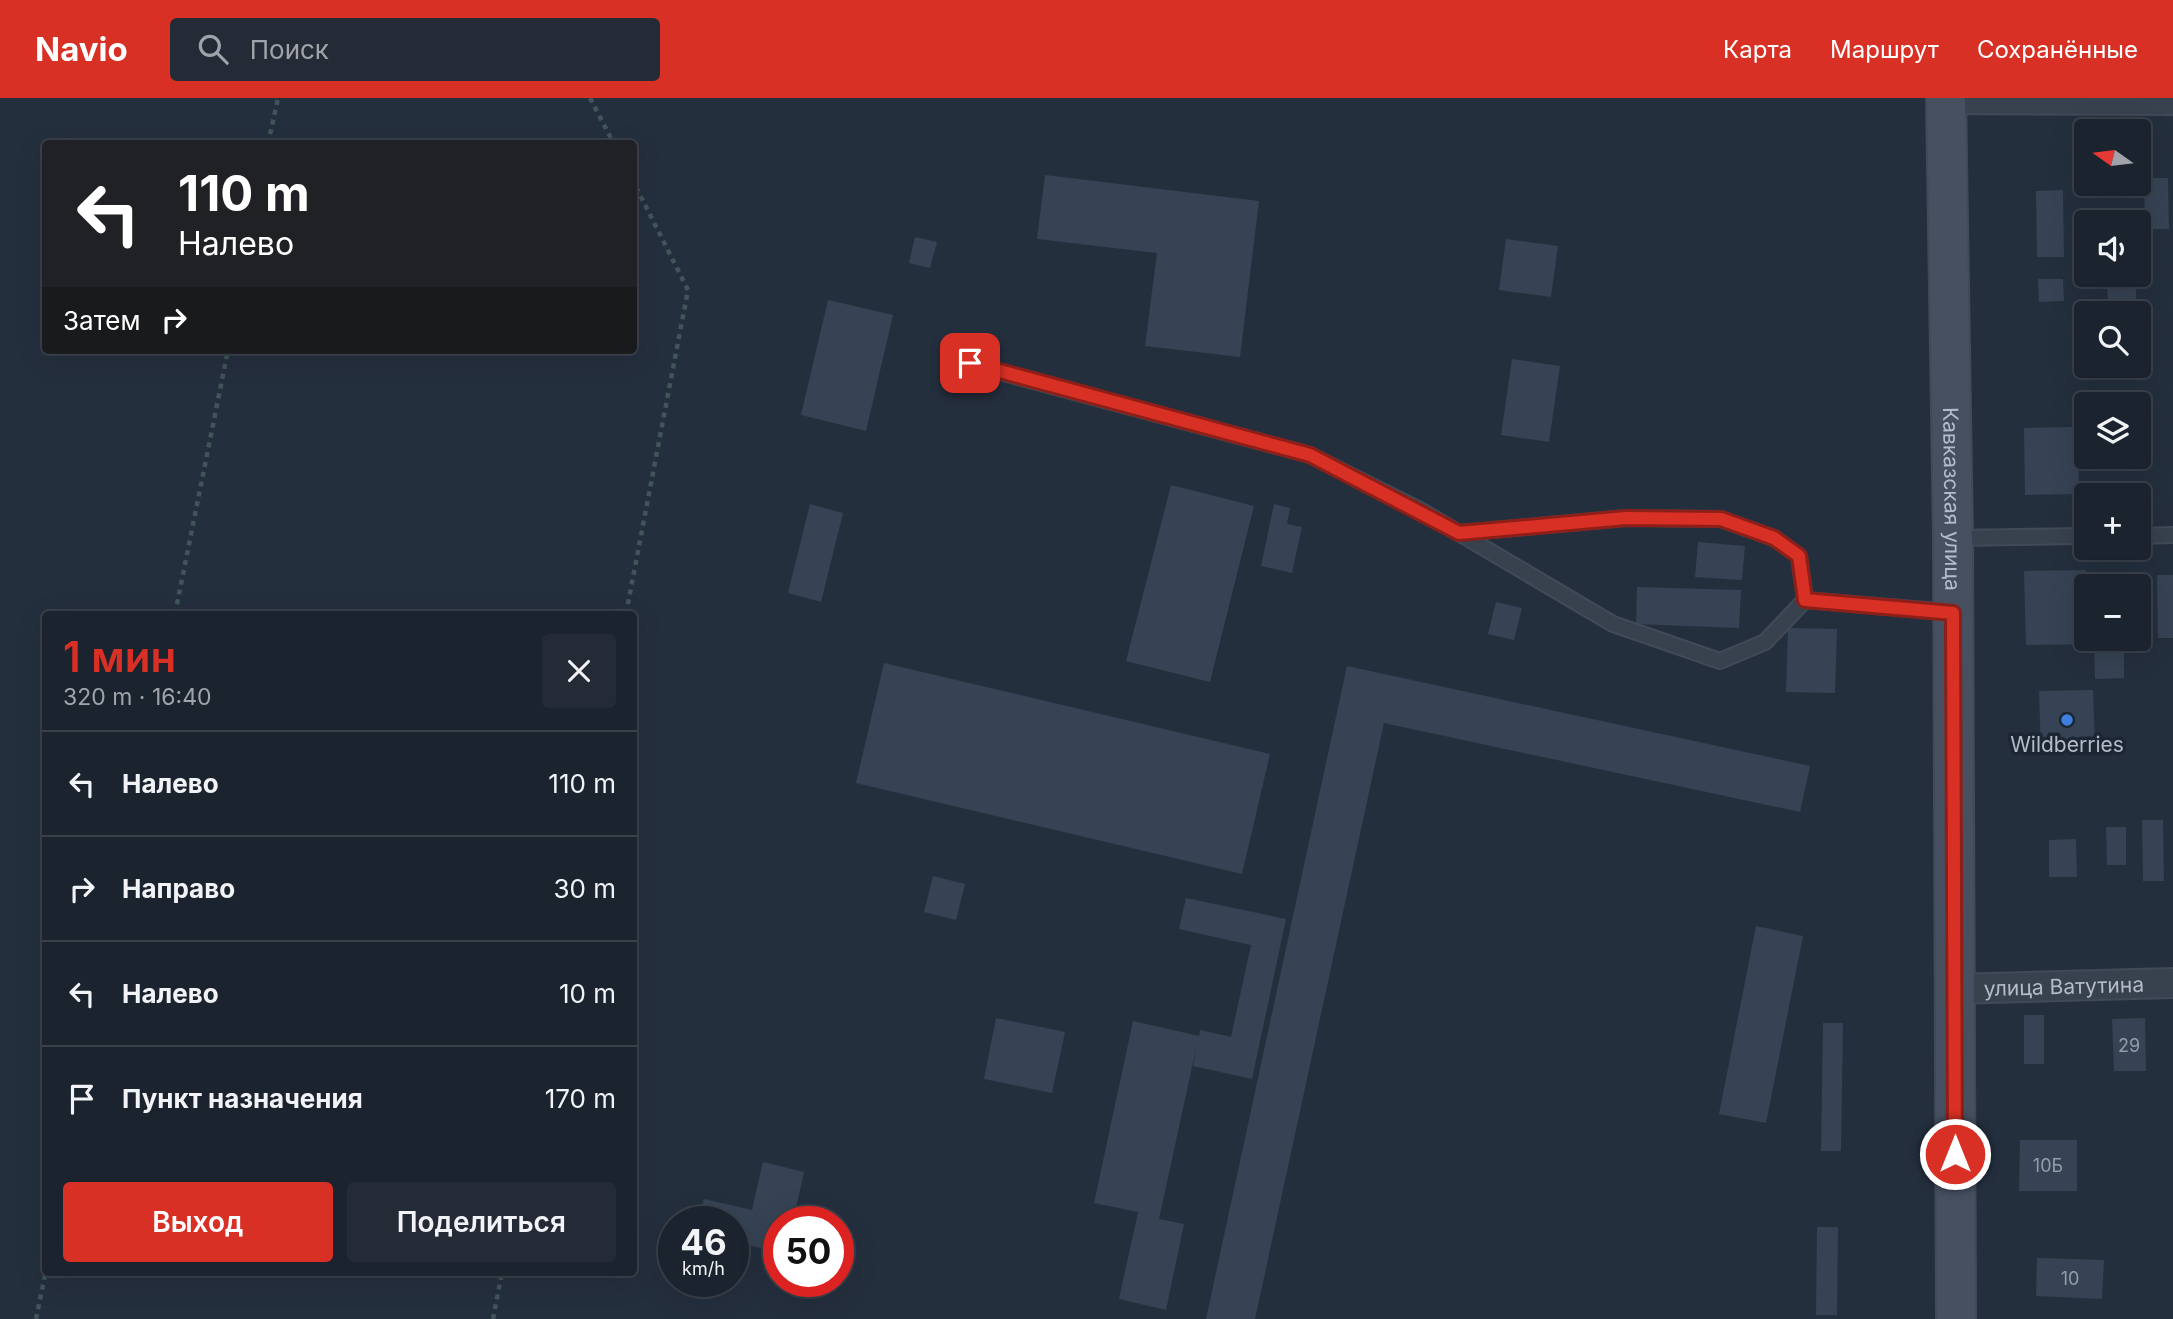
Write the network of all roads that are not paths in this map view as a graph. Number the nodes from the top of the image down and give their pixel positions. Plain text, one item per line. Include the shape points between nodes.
1 (1946, 98) edge
2 (2173, 100) edge
3 (970, 363) dead end
4 (1459, 533) junction
5 (2173, 535) edge
6 (2074, 536) edge
7 (2151, 536) edge
8 (1953, 538) junction
9 (1805, 600) junction
10 (1953, 613) junction
11 (2173, 983) edge
12 (1954, 989) junction
13 (1956, 1319) edge

1 - 2 street
1 - 8 main road, Кавказская улица
3 - 4 lane via 1310,455
4 - 9 lane via 1626,518 1721,519 1774,538 1799,556
4 - 9 lane via 1613,624 1720,661 1765,642
5 - 7 lane
6 - 8 lane
8 - 10 main road, Кавказская улица
9 - 10 lane
10 - 12 main road, Кавказская улица
11 - 12 street, улица Ватутина
12 - 13 main road, Кавказская улица

